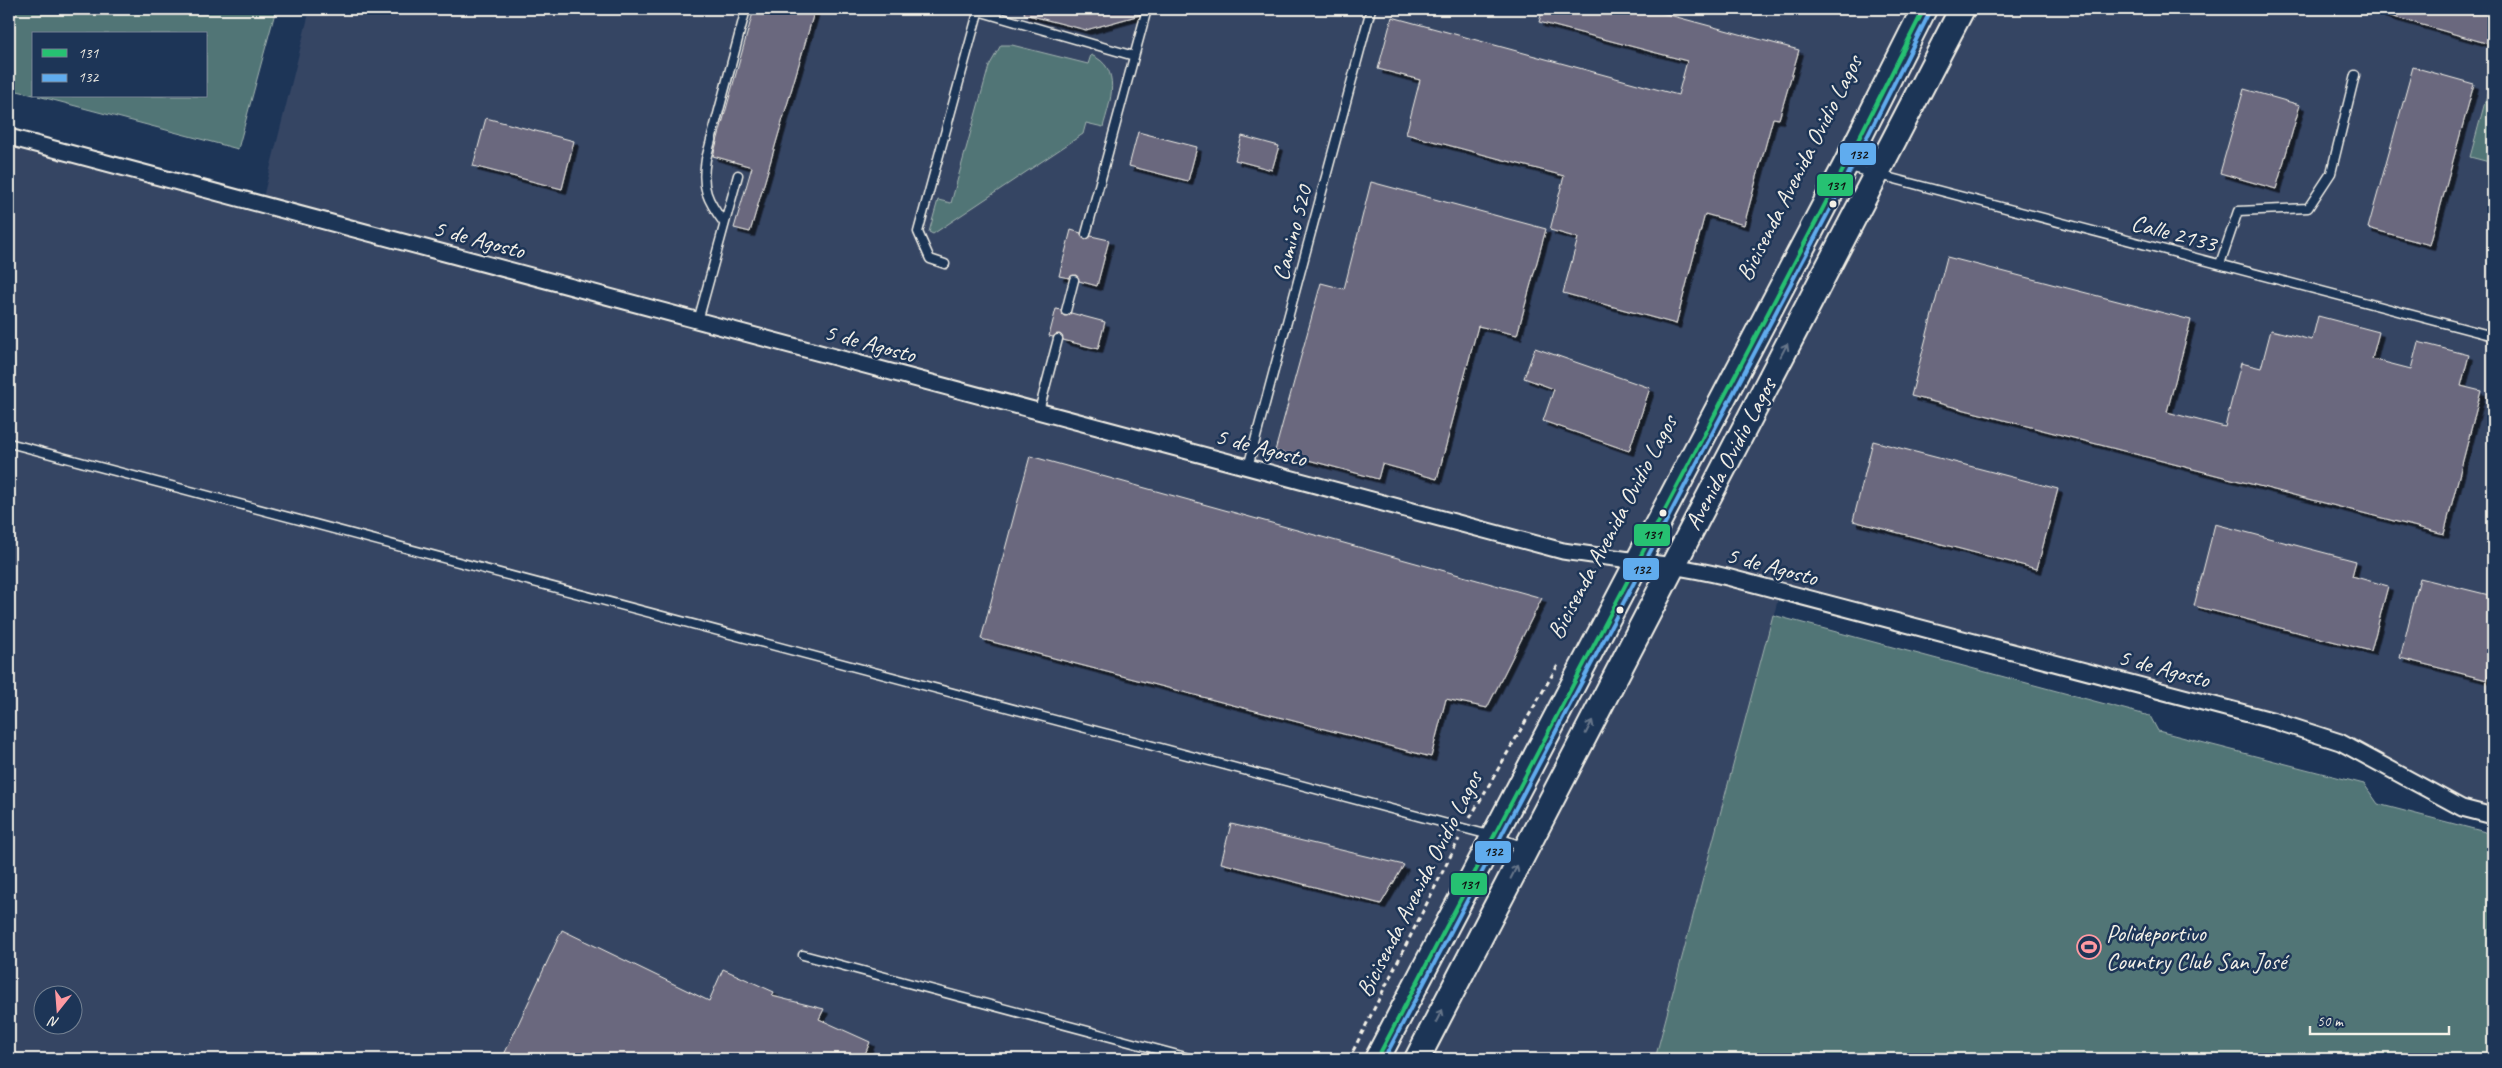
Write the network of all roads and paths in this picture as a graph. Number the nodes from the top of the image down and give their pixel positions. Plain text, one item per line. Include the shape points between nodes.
1 (746, 9) edge
2 (1147, 9) edge
3 (1371, 9) edge
4 (1924, 9) edge
5 (1962, 9) edge
6 (978, 10) edge
7 (1134, 56) junction
8 (2355, 75) dead end
9 (9, 137) edge
10 (1844, 166) junction
11 (1876, 174) junction
12 (738, 175) dead end
13 (724, 223) junction
14 (1086, 234) dead end
15 (945, 264) dead end
16 (2220, 264) junction
17 (1074, 280) dead end
18 (1066, 311) dead end
19 (698, 321) junction
20 (2493, 336) edge
21 (1058, 339) dead end
22 (1039, 411) junction
23 (9, 443) edge
24 (1248, 467) junction
25 (1638, 562) junction
26 (1672, 565) junction
27 (1559, 664) dead end
28 (2493, 816) edge
29 (1465, 828) junction
30 (1493, 836) junction
31 (1526, 848) junction
32 (803, 955) dead end
33 (1193, 1059) edge
34 (1349, 1059) edge
35 (1377, 1059) edge
36 (1417, 1059) edge

1 - 13 lane via 703,178 710,203
2 - 7 lane
3 - 24 lane, Camino 520
4 - 10 main road, Avenida Ovidio Lagos
5 - 11 main road, Avenida Ovidio Lagos
6 - 7 lane
6 - 15 lane via 918,232 930,259
7 - 14 lane
8 - 16 lane via 2331,173 2308,208 2238,211
9 - 19 street, 5 de Agosto
10 - 11 lane, Calle 2133
10 - 25 main road, Avenida Ovidio Lagos
11 - 16 lane, Calle 2133
26 -> 11 main road, Avenida Ovidio Lagos
12 - 13 lane
13 - 19 lane
16 - 20 lane, Calle 2133
17 - 18 lane
19 - 22 street, 5 de Agosto
21 - 22 lane
22 - 24 street, 5 de Agosto
23 - 29 lane
24 - 25 street, 5 de Agosto via 1563,551
25 - 26 street, 5 de Agosto
25 - 30 main road, Avenida Ovidio Lagos
26 - 28 street, 5 de Agosto via 2275,721 2340,742 2462,808
31 -> 26 main road, Avenida Ovidio Lagos
27 - 29 path, Bicisenda Avenida Ovidio Lagos
29 - 30 lane
29 - 34 path, Bicisenda Avenida Ovidio Lagos
30 - 31 lane
30 - 35 main road, Avenida Ovidio Lagos
36 -> 31 main road, Avenida Ovidio Lagos
32 - 33 lane

